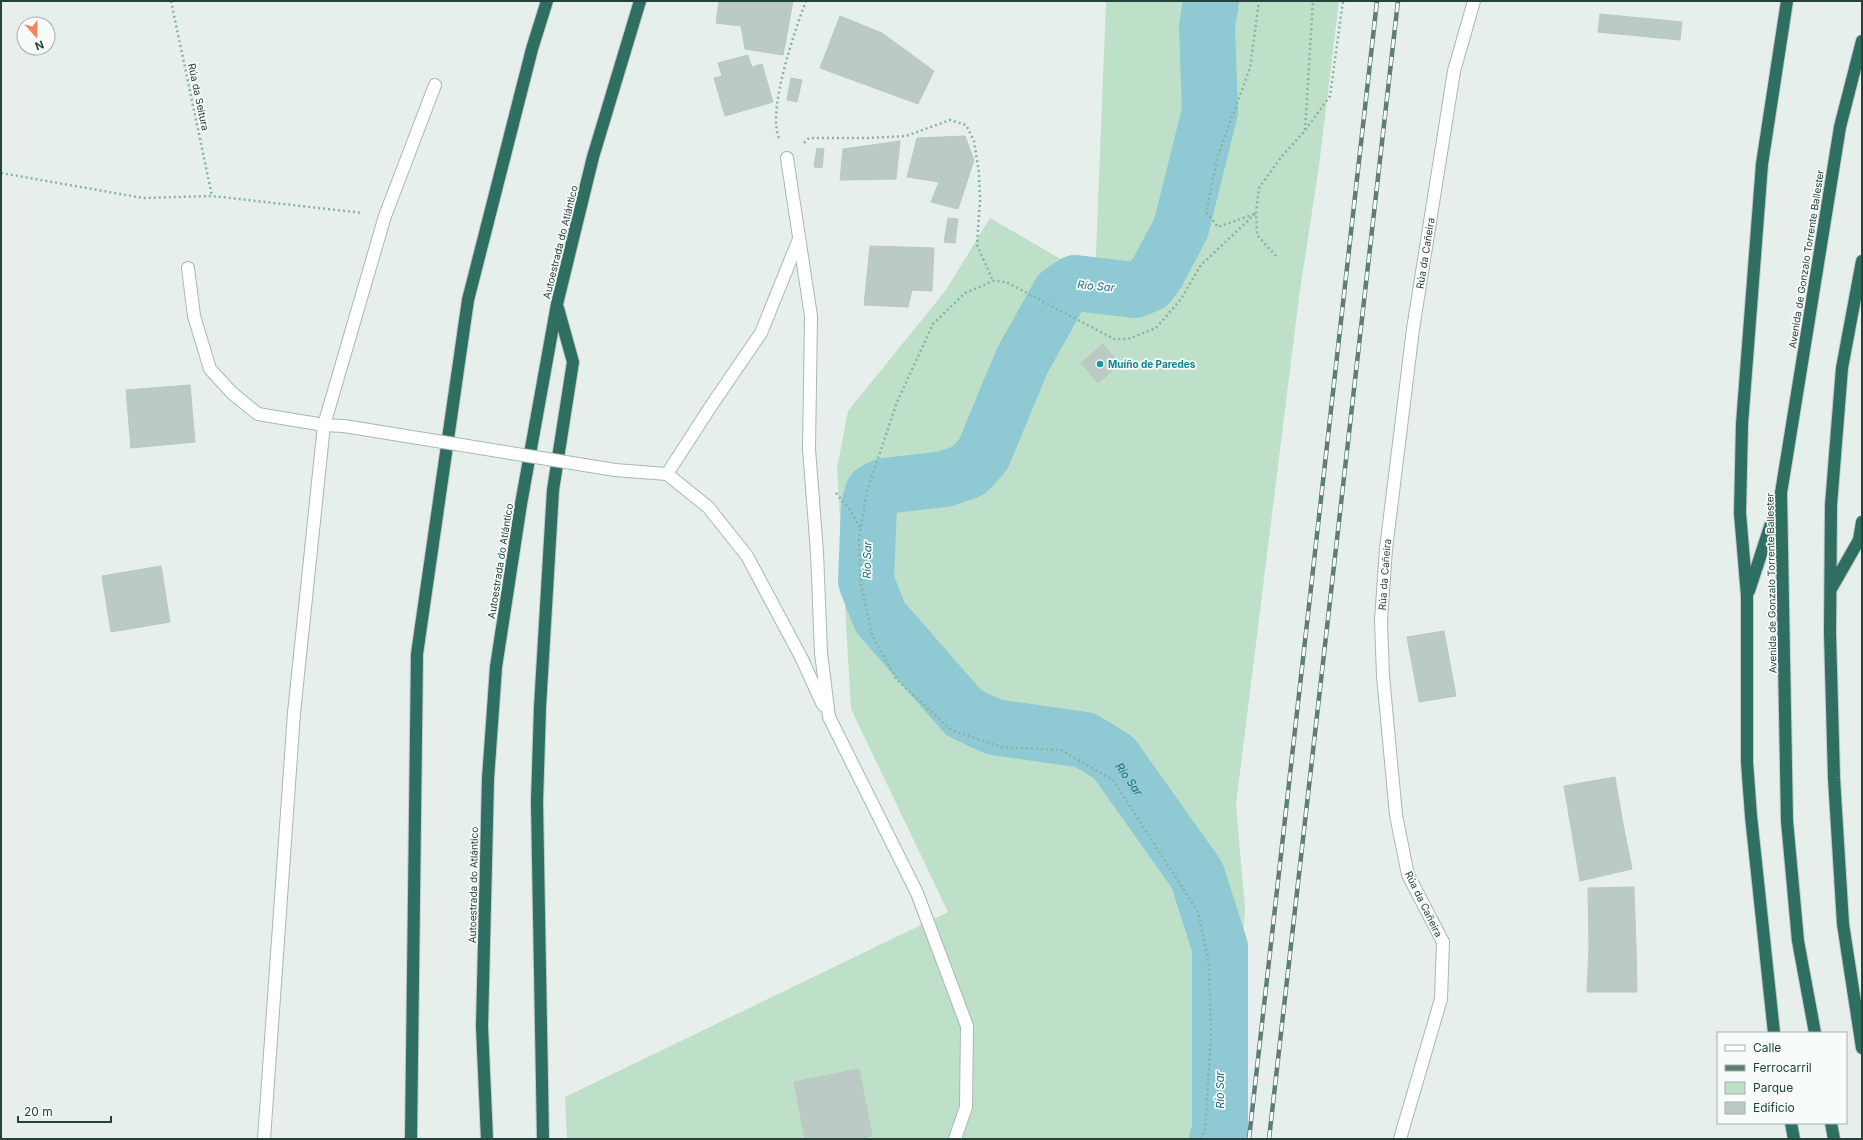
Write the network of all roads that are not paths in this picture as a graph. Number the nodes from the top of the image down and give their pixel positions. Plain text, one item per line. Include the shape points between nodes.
1 (547, 1) edge
2 (640, 1) edge
3 (1474, 1) edge
4 (1787, 1) edge
5 (1862, 41) edge
6 (435, 86) dead end
7 (787, 158) road end
8 (800, 238) junction
9 (1862, 261) edge
10 (188, 268) dead end
11 (557, 304) junction
12 (324, 425) junction
13 (667, 474) junction
14 (1781, 493) junction
15 (1862, 522) edge
16 (1830, 590) junction
17 (1748, 596) junction
18 (829, 717) junction
19 (1774, 1032) edge
20 (1815, 1032) edge
21 (1862, 1048) edge
22 (1791, 1124) edge
23 (1831, 1124) edge
24 (264, 1139) edge
25 (411, 1139) edge
26 (487, 1139) edge
27 (543, 1139) edge
28 (955, 1139) edge
29 (1400, 1139) edge
30 (1794, 1139) edge
31 (1834, 1139) edge

1 - 25 highway via 532,49 468,300 417,654
2 - 11 highway, Autoestrada do Atlántico via 593,157
3 - 29 street, Rúa da Cañeira via 1454,71 1413,329 1386,549 1381,620 1383,676 1399,830 1408,874 1442,942 1441,999
4 - 17 highway via 1762,164 1742,424 1740,513
5 - 14 highway, Avenida de Gonzalo Torrente Ballester via 1840,127
6 - 12 street via 385,216
7 - 8 street
8 - 13 street via 761,333
8 - 18 street via 811,316 809,449 821,653
9 - 16 highway via 1842,368 1831,505
10 - 12 street via 194,316 210,369 232,393 258,414
11 - 26 highway, Autoestrada do Atlántico via 496,667 488,779 482,1027
11 - 27 highway via 573,362 553,490 540,707 537,802
12 - 13 street, bridge via 344,426 615,470
12 - 24 street via 294,713
13 - 18 street via 708,507 747,556 801,657
14 - 17 highway
14 - 20 highway, Avenida de Gonzalo Torrente Ballester via 1787,821 1798,941
15 - 16 highway via 1859,540
16 - 21 highway via 1834,778 1843,924
17 - 19 highway via 1747,762
18 - 28 street via 917,893 967,1026 966,1107
22 - 30 highway
23 - 31 highway

